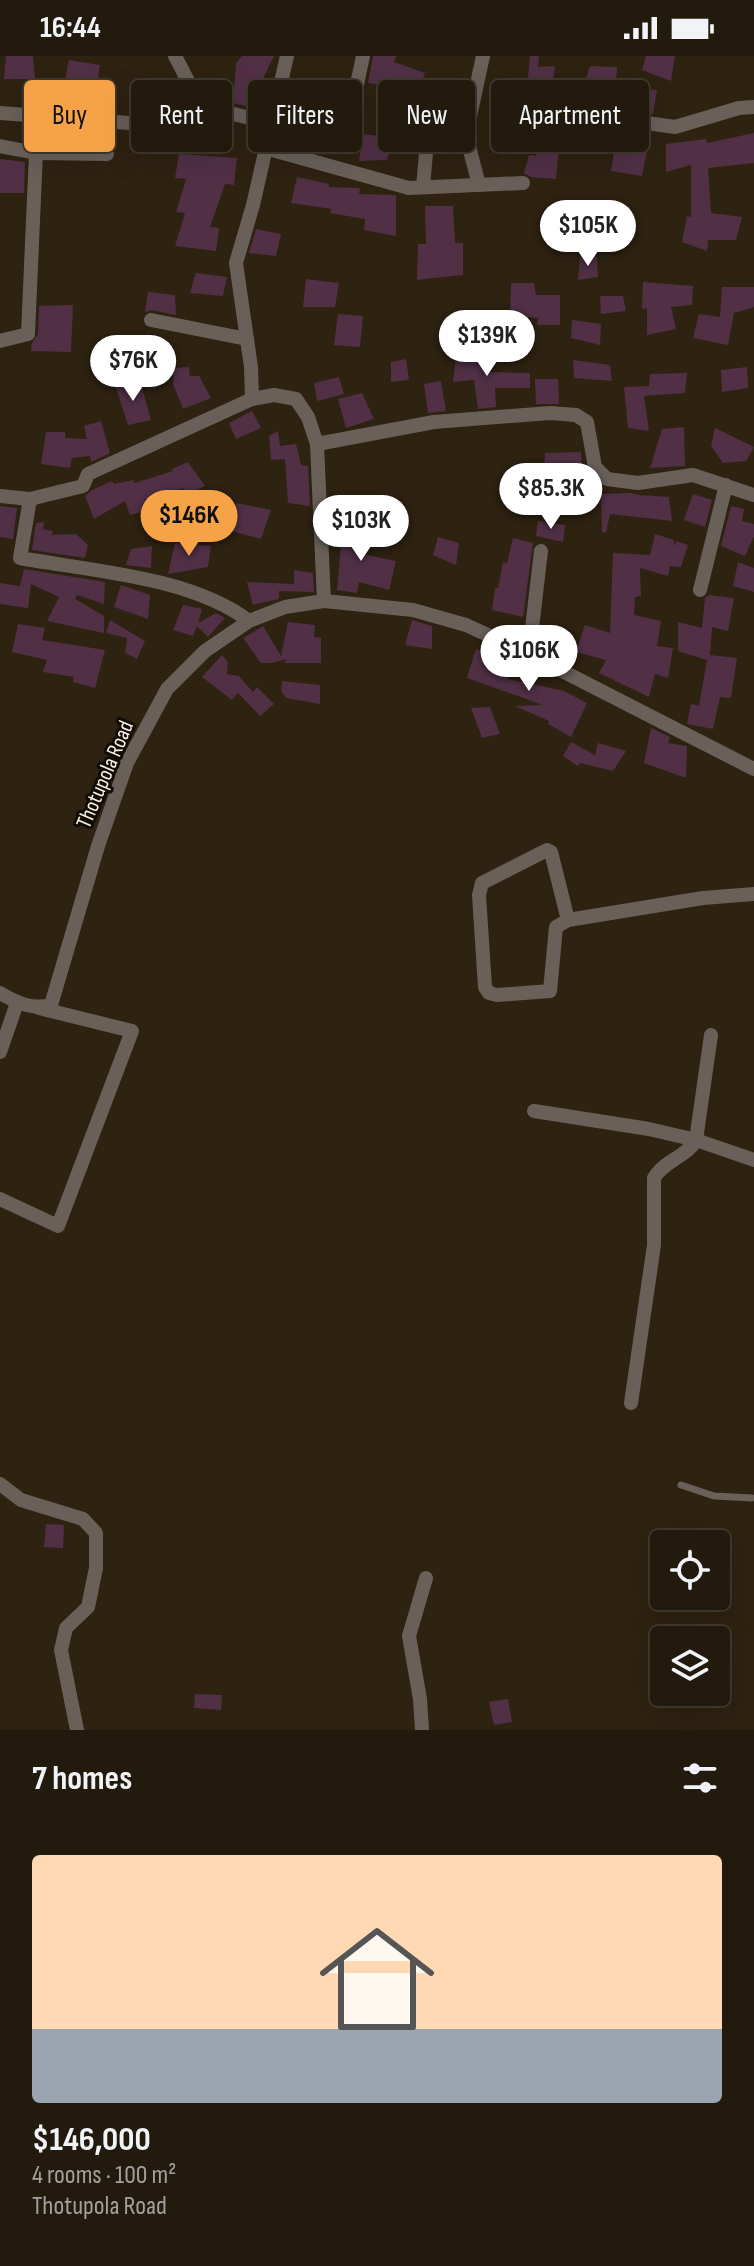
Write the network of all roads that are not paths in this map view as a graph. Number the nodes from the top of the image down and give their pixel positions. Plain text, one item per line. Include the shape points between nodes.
1 (175, 56) edge
2 (287, 56) edge
3 (363, 56) edge
4 (483, 56) edge
5 (187, 80) edge
6 (281, 80) edge
7 (358, 80) edge
8 (754, 107) edge
9 (0, 113) edge
10 (131, 123) edge
11 (649, 123) edge
12 (0, 146) edge
13 (264, 152) edge
14 (279, 152) edge
15 (426, 152) edge
16 (36, 153) junction
17 (107, 154) dead end
18 (523, 183) dead end
19 (479, 185) junction
20 (423, 187) junction
21 (151, 320) dead end
22 (247, 339) junction
23 (0, 341) edge
24 (252, 399) junction
25 (317, 444) junction
26 (726, 485) junction
27 (754, 495) edge
28 (0, 496) edge
29 (30, 499) junction
30 (541, 551) dead end
31 (700, 590) dead end
32 (324, 601) junction
33 (249, 621) junction
34 (529, 654) junction
35 (754, 769) edge
36 (754, 894) edge
37 (568, 920) junction
38 (0, 994) edge
39 (17, 1003) junction
40 (38, 1008) junction
41 (711, 1035) dead end
42 (0, 1052) edge
43 (534, 1111) dead end
44 (696, 1140) junction
45 (754, 1160) edge
46 (0, 1199) edge
47 (631, 1403) dead end
48 (0, 1484) edge
49 (681, 1485) dead end
50 (754, 1487) edge
51 (753, 1500) edge
52 (426, 1578) dead end
53 (77, 1730) edge
54 (422, 1730) edge

1 - 5 street
2 - 6 street
3 - 7 street
4 - 19 street via 466,135
8 - 11 street via 675,127
9 - 10 street
12 - 16 street
13 - 22 street via 236,263
14 - 20 street via 409,188
15 - 20 street
16 - 17 street
16 - 23 street via 28,334
18 - 19 street
19 - 20 street
21 - 22 street
22 - 24 street
24 - 25 street via 296,399
24 - 29 street via 88,474 83,486
25 - 26 street via 434,422 576,415 587,422 595,467 607,479 638,483 693,475
25 - 32 street
26 - 27 street
26 - 31 street
28 - 29 street
29 - 33 street via 20,558 197,592
30 - 34 street
32 - 33 street, Thotupola Road via 285,607
32 - 34 street, Thotupola Road via 413,610 466,625
33 - 40 street, Thotupola Road via 205,651 167,689 127,763 55,999
34 - 35 street, Thotupola Road
36 - 37 street
37 - 37 street via 547,850 482,883 489,993 550,991 556,927
38 - 39 street
39 - 40 street
39 - 42 street
40 - 46 street via 132,1031 58,1226
41 - 44 street
43 - 44 street
44 - 45 street
44 - 47 street via 654,1178 654,1245
48 - 53 street via 21,1500 83,1519 96,1533 88,1607 66,1628 61,1650
49 - 51 lane via 714,1496
50 - 51 lane
52 - 54 street via 409,1636

